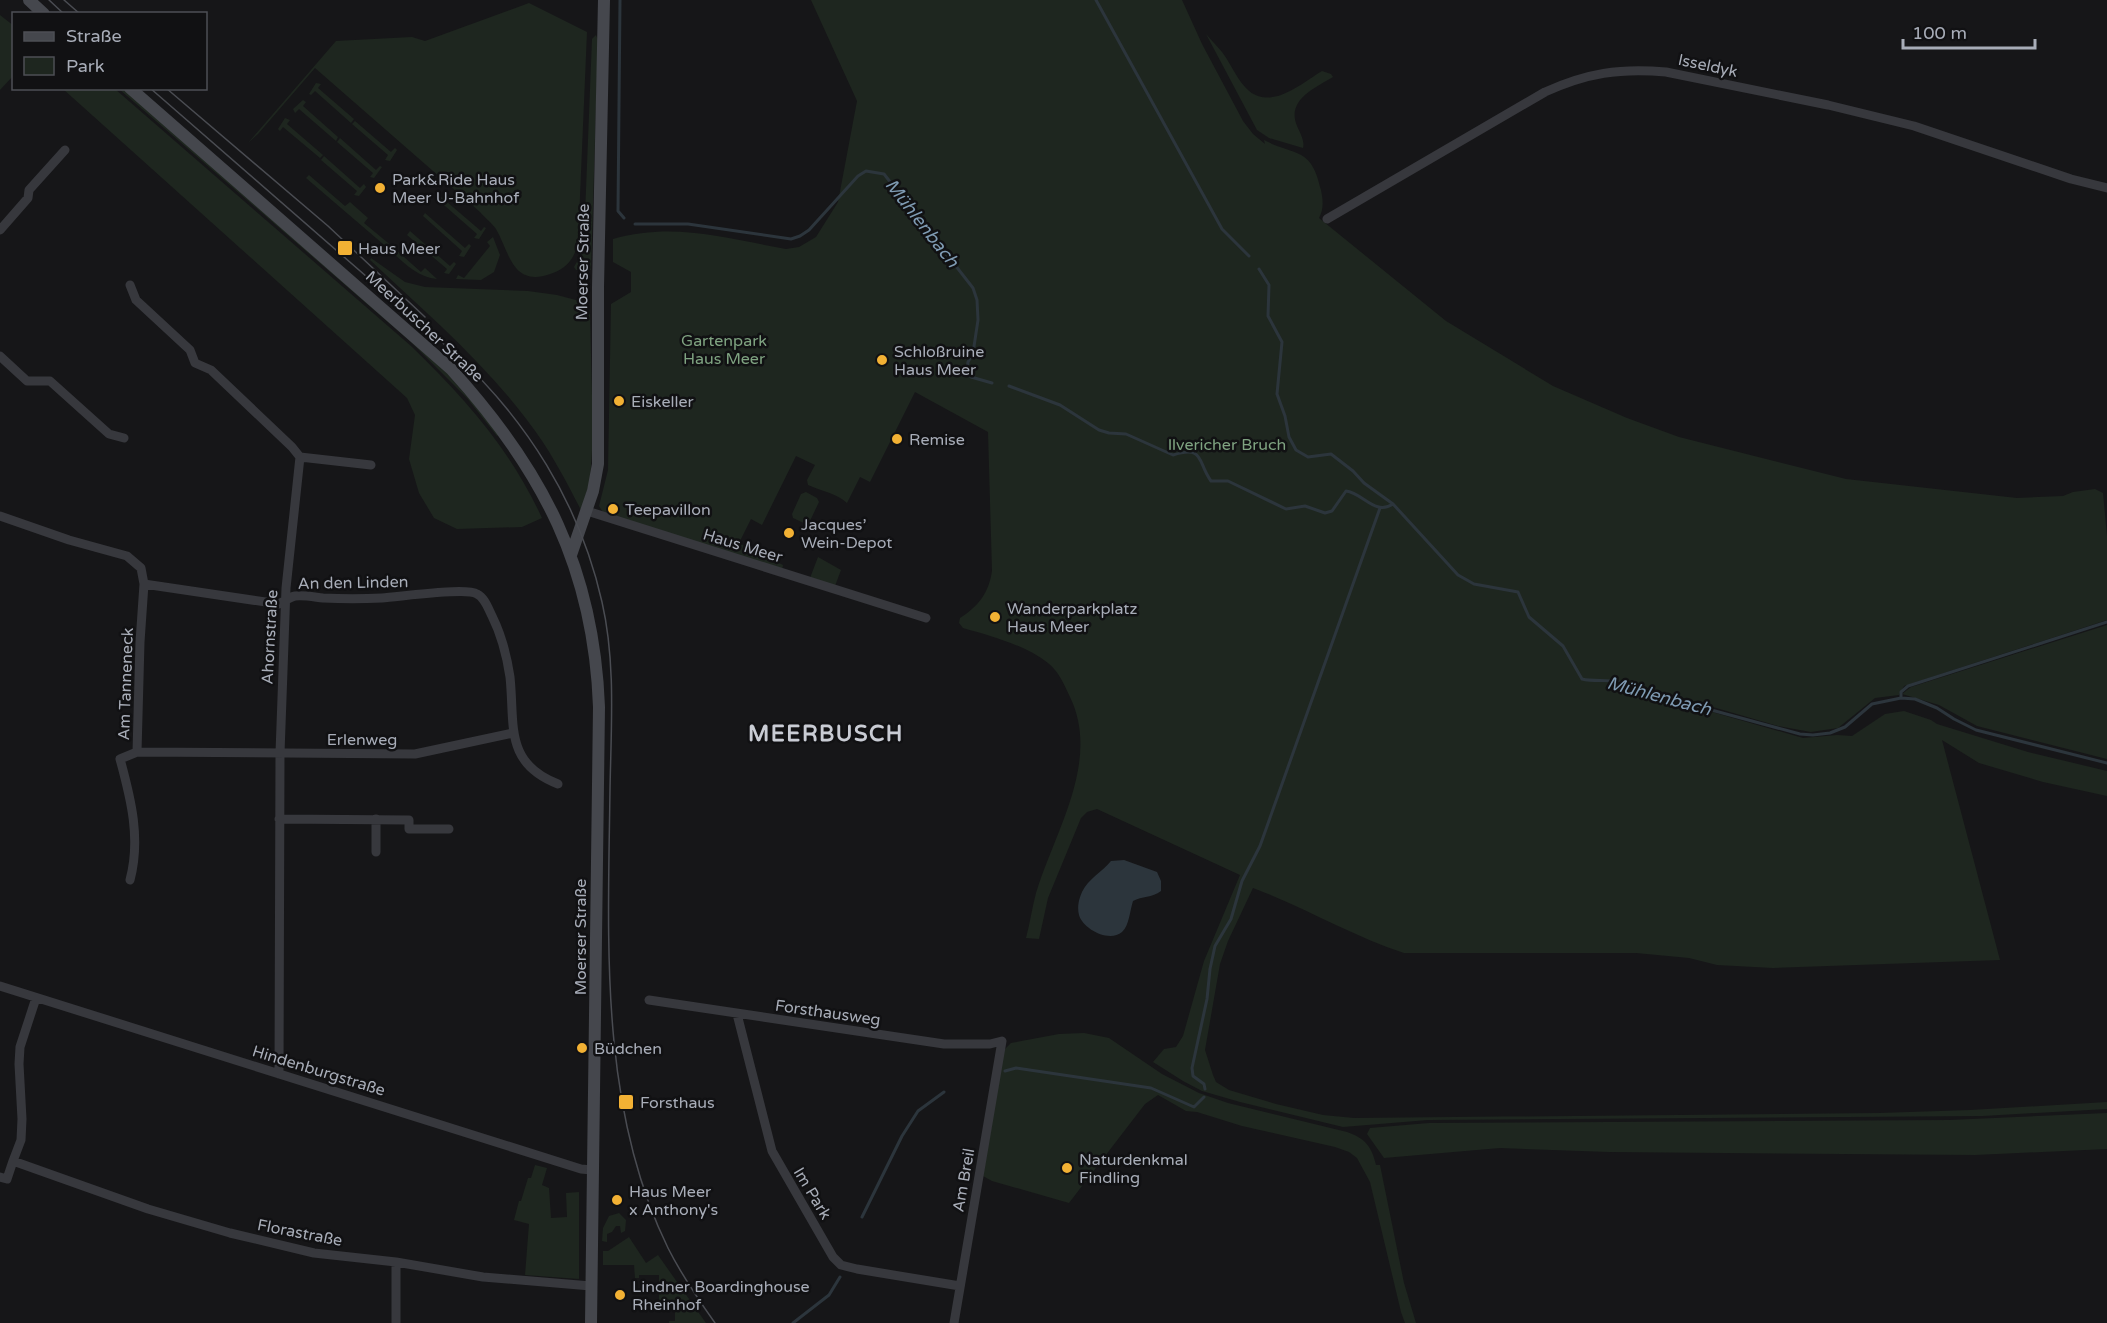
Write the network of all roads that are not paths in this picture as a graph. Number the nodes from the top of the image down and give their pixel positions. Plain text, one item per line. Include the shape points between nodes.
1 (29, 0) edge
2 (604, 0) edge
3 (42, 12) edge
4 (132, 90) edge
5 (65, 150) dead end
6 (2107, 188) edge
7 (1328, 219) dead end
8 (0, 230) edge
9 (130, 285) dead end
10 (0, 356) edge
11 (124, 438) dead end
12 (300, 457) junction
13 (371, 465) dead end
14 (0, 516) edge
15 (585, 516) junction
16 (556, 520) junction
17 (571, 555) junction
18 (144, 584) junction
19 (287, 600) junction
20 (926, 618) dead end
21 (513, 733) junction
22 (137, 752) junction
23 (280, 753) junction
24 (558, 784) dead end
25 (279, 819) junction
26 (376, 819) junction
27 (448, 829) dead end
28 (376, 852) dead end
29 (130, 880) dead end
30 (0, 986) edge
31 (36, 998) junction
32 (649, 1000) dead end
33 (737, 1014) junction
34 (1002, 1041) joint
35 (279, 1074) junction
36 (13, 1161) junction
37 (592, 1170) junction
38 (0, 1177) edge
39 (396, 1262) junction
40 (591, 1286) junction
41 (960, 1286) junction
42 (396, 1323) edge
43 (591, 1323) edge
44 (954, 1323) edge

1 - 3 main road
2 - 15 main road, Moerser Straße via 599,435 596,477
4 - 16 main road, Meerbuscher Straße via 452,369 506,433
5 - 8 street
6 - 7 street, Isseldyk via 1914,126 1665,72 1628,70 1592,74 1545,92
9 - 12 street via 135,300 190,350 195,363 211,370
10 - 11 street via 27,381 50,381 109,434
12 - 13 street
12 - 19 street, Ahornstraße
14 - 18 street via 127,556 141,568
15 - 16 main road via 577,524
15 - 17 main road, Moerser Straße
15 - 20 street, Haus Meer
16 - 17 main road, Moerser Straße
17 - 37 main road, Moerser Straße via 588,612 597,671 599,786
18 - 19 street, An den Linden via 279,604
18 - 22 street, Am Tanneneck
19 - 21 street, An den Linden via 294,596 361,599 458,591 477,594 484,600 503,646 510,676
19 - 23 street, Ahornstraße
21 - 23 street, Erlenweg via 415,754
21 - 24 street via 522,758 533,770
22 - 23 street, Erlenweg
22 - 29 street, Am Tanneneck via 120,759 135,826
23 - 25 street, Ahornstraße
25 - 26 street
25 - 35 street, Ahornstraße
26 - 27 street via 409,820 409,829
26 - 28 street
30 - 31 street, Hindenburgstraße
31 - 35 street, Hindenburgstraße
31 - 36 street via 20,1047 21,1140
32 - 33 street, Forsthausweg
33 - 34 street, Forsthausweg via 945,1044
33 - 41 street, Im Park via 772,1151 833,1257 842,1265 857,1269
34 - 41 street, Am Breil
35 - 37 street, Hindenburgstraße
36 - 38 street via 7,1179
36 - 39 street, Florastraße via 148,1209 230,1233 314,1253
37 - 40 main road, Moerser Straße
39 - 40 street, Florastraße via 483,1277
39 - 42 street
40 - 43 main road, Moerser Straße
41 - 44 street, Am Breil

